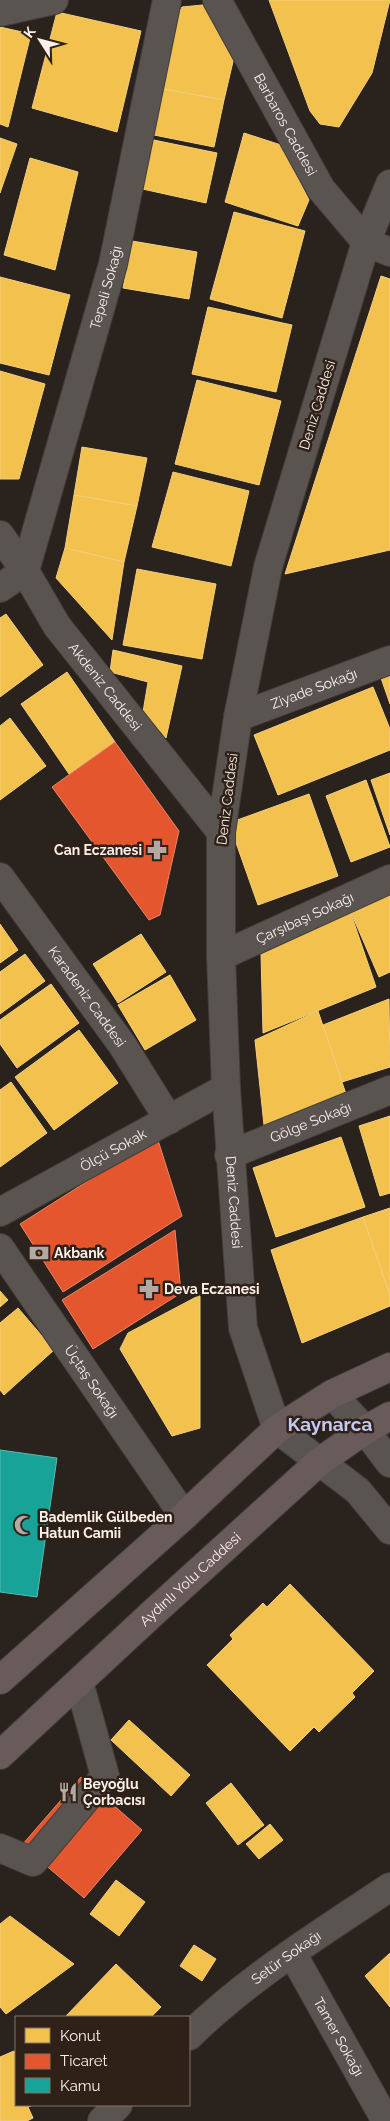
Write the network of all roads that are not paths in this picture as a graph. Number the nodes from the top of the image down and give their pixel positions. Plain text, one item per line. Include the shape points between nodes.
1 (54, 0) edge
2 (167, 0) edge
3 (217, 0) edge
4 (0, 12) edge
5 (390, 184) edge
6 (378, 247) edge
7 (0, 535) edge
8 (25, 571) junction
9 (0, 588) edge
10 (390, 660) edge
11 (238, 717) junction
12 (221, 832) junction
13 (0, 877) edge
14 (390, 879) edge
15 (222, 956) junction
16 (226, 1088) junction
17 (390, 1090) edge
18 (169, 1120) junction
19 (229, 1155) junction
20 (0, 1212) edge
21 (0, 1248) edge
22 (390, 1367) edge
23 (332, 1394) junction
24 (390, 1416) edge
25 (277, 1430) junction
26 (365, 1430) junction
27 (319, 1462) junction
28 (390, 1463) edge
29 (184, 1516) junction
30 (390, 1530) edge
31 (0, 1680) edge
32 (79, 1682) junction
33 (0, 1755) edge
34 (0, 1848) edge
35 (390, 1887) edge
36 (292, 1953) junction
37 (190, 2035) edge
38 (117, 2106) edge
39 (102, 2121) edge
40 (386, 2121) edge

1 - 4 street
2 - 8 street, Tepeli Sokağı via 113,264
3 - 6 street, Barbaros Caddesi via 321,189
5 - 6 street, Deniz Caddesi
6 - 11 street, Deniz Caddesi via 268,567
7 - 8 street, Akdeniz Caddesi
8 - 9 street
8 - 12 street, Akdeniz Caddesi via 57,626
10 - 11 street, Ziyade Sokağı
11 - 12 street, Deniz Caddesi
12 - 15 street, Deniz Caddesi
13 - 18 street, Karadeniz Caddesi via 124,1046
14 - 15 street, Çarşıbaşı Sokağı
15 - 16 street, Deniz Caddesi
16 - 18 street, Ölçü Sokak
16 - 19 street, Deniz Caddesi
17 - 19 street, Gölge Sokağı
18 - 20 street, Ölçü Sokak
19 - 25 street, Deniz Caddesi via 243,1328
21 - 29 street, Üçtaş Sokağı
22 - 23 main road
23 - 25 main road
23 - 26 street
24 - 26 main road, Aydınlı Yolu Caddesi
25 - 27 street
25 - 29 main road
26 - 27 main road, Aydınlı Yolu Caddesi
26 - 28 street
27 - 30 street via 358,1490
27 - 32 main road, Aydınlı Yolu Caddesi
29 - 31 main road
32 - 33 main road, Aydınlı Yolu Caddesi
32 - 34 street via 105,1776 33,1862
35 - 36 street, Setür Sokağı
36 - 37 street, Setür Sokağı via 208,2017
36 - 40 street, Tamer Sokağı
38 - 39 street

